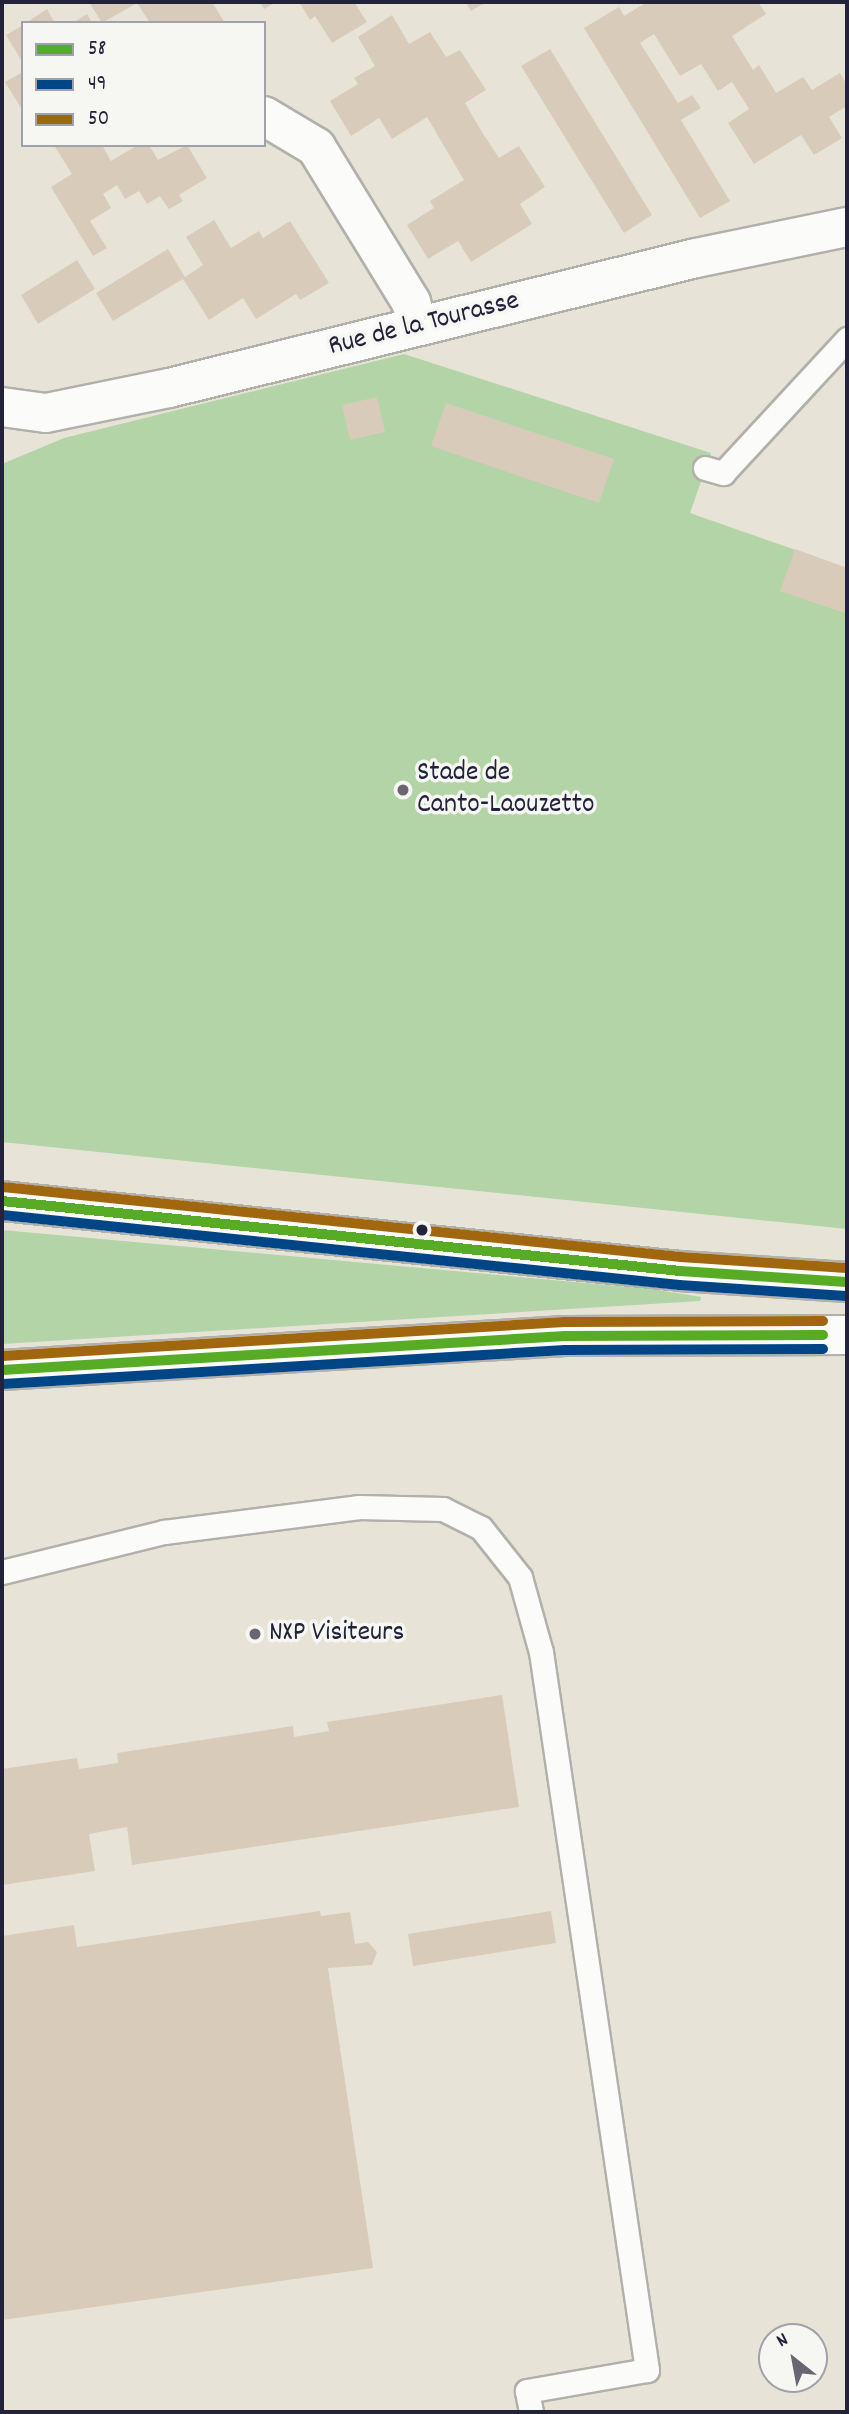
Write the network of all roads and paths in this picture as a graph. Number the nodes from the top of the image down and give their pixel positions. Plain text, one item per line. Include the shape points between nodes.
1 (266, 117) edge
2 (847, 227) edge
3 (418, 326) junction
4 (847, 339) edge
5 (2, 407) edge
6 (705, 468) dead end
7 (2, 1201) edge
8 (847, 1282) edge
9 (847, 1335) edge
10 (2, 1370) edge
11 (2, 1572) edge
12 (531, 2412) edge

1 - 3 main road via 316,147 411,302
2 - 3 main road, Rue de la Tourasse via 696,258
3 - 5 main road, Rue de la Tourasse via 169,388 46,413
4 - 6 lane via 723,473
7 - 8 main road via 680,1271
9 - 10 main road via 565,1336
11 - 12 lane via 163,1532 359,1507 443,1509 481,1528 520,1577 541,1653 647,2371 527,2391

